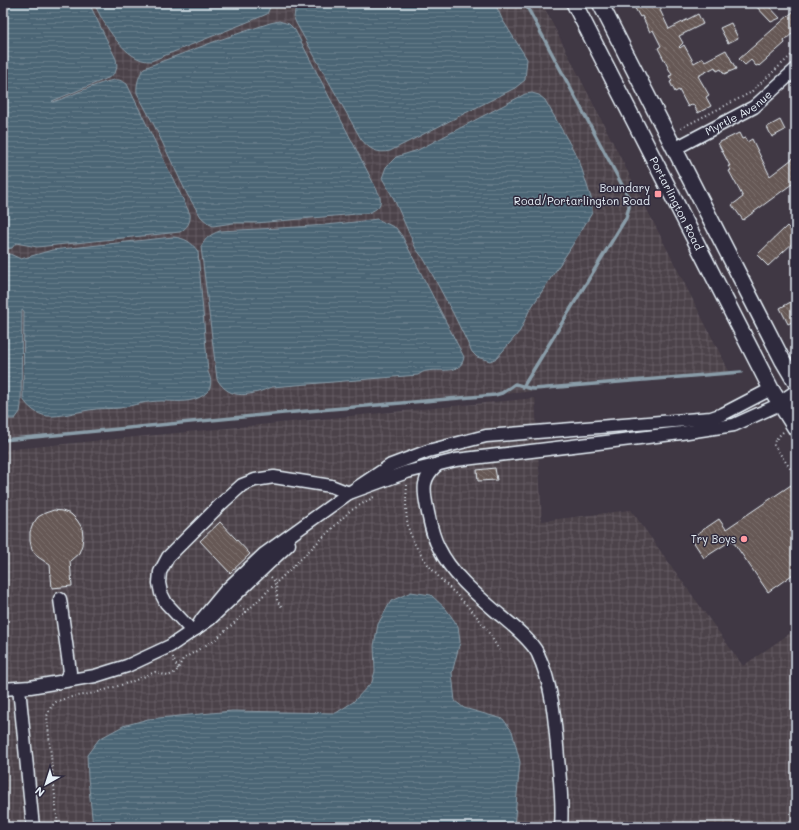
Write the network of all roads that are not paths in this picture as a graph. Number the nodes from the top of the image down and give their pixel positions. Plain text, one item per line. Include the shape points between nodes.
1 (574, 3) edge
2 (600, 3) edge
3 (796, 69) edge
4 (674, 149) junction
5 (794, 377) edge
6 (771, 389) junction
7 (796, 393) edge
8 (780, 404) junction
9 (790, 430) edge
10 (438, 464) junction
11 (349, 493) junction
12 (317, 516) junction
13 (60, 599) dead end
14 (194, 630) junction
15 (64, 681) junction
16 (19, 688) junction
17 (3, 689) edge
18 (33, 827) edge
19 (561, 827) edge

1 - 6 main road, Portarlington Road
2 - 4 main road, Portarlington Road
3 - 4 street, Myrtle Avenue via 754,107
4 - 5 main road, Portarlington Road via 783,361
5 - 6 main road
6 - 8 main road, Portarlington Road
6 - 11 street via 711,418 486,436 450,444 391,465
7 - 8 main road
8 - 9 main road, Portarlington Road
8 - 10 street via 734,425
10 - 11 street
10 - 19 street via 430,471 424,490 431,529 438,548 449,566 527,640 537,653 542,666 555,715 563,806
11 - 12 street
11 - 14 street via 331,486 274,477 242,485 168,557 160,572 159,583 166,603
12 - 14 street via 264,569 210,619
12 - 14 street via 256,561 226,590
13 - 15 street via 70,672
14 - 15 street via 170,646 127,666 95,676
15 - 16 street
16 - 17 street
16 - 18 street

